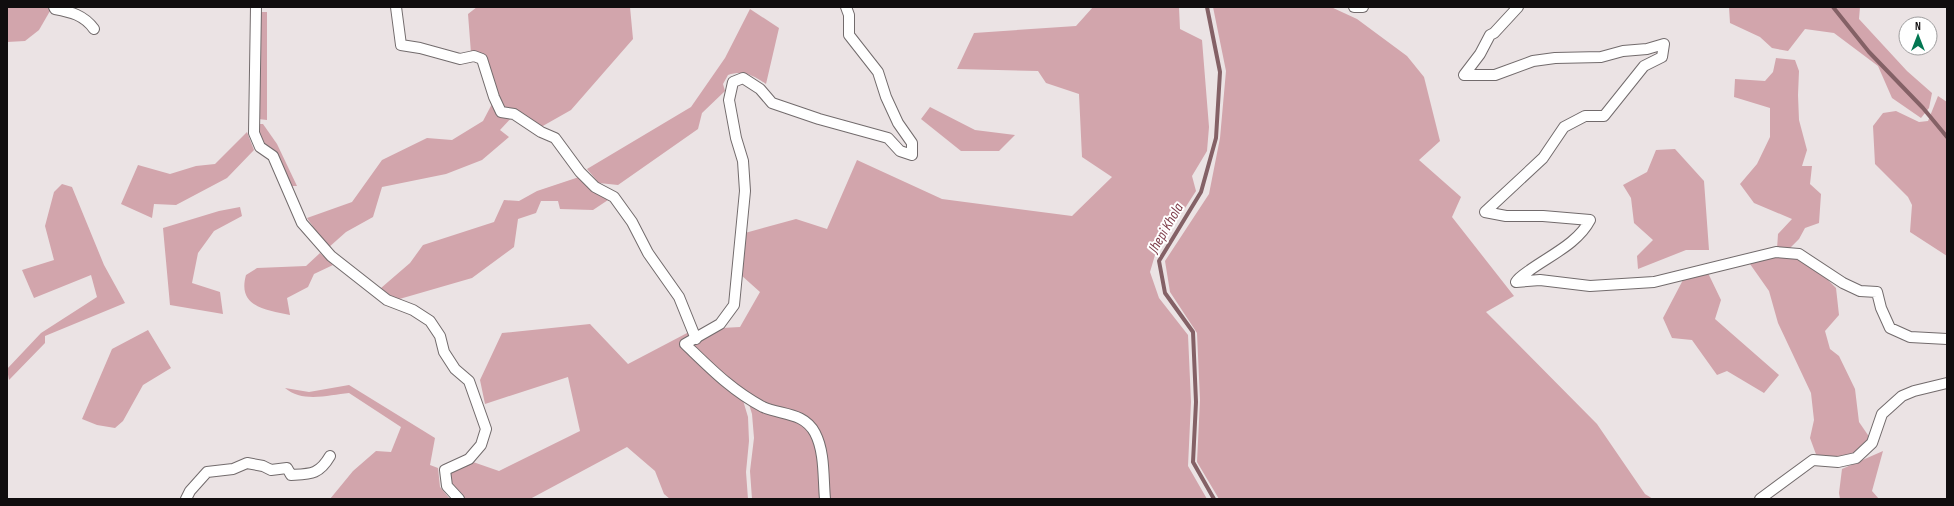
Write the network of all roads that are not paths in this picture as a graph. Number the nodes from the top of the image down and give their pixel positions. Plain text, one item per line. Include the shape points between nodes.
1 (54, 7) edge
2 (256, 7) edge
3 (396, 7) edge
4 (846, 7) edge
5 (1354, 7) edge
6 (1363, 7) edge
7 (1518, 7) edge
8 (94, 29) dead end
9 (696, 339) junction
10 (1947, 339) edge
11 (1947, 383) edge
12 (330, 456) dead end
13 (186, 499) edge
14 (459, 499) edge
15 (825, 499) edge
16 (1760, 499) edge

1 - 8 street via 87,19
2 - 14 street via 254,133 260,147 274,156 302,223 331,256 388,300 413,310 430,322 440,336 444,352 455,369 469,381 486,429 481,445 469,459 445,470 447,486
3 - 9 street via 401,45 460,59 474,56 482,59 501,112 514,114 555,138 580,172 595,187 614,197 632,222 648,253 679,297
4 - 9 street via 849,15 849,35 878,72 895,117 912,143 912,155 900,151 888,138 826,122 772,103 760,89 743,78 733,82 729,100 743,161 745,191 734,305 720,324
5 - 6 street
7 - 10 street via 1490,35 1464,75 1495,75 1534,61 1601,57 1623,51 1647,50 1664,44 1662,57 1644,66 1604,116 1585,116 1564,127 1543,158 1485,212 1506,216 1590,220 1566,247 1516,282 1540,280 1590,286 1654,282 1776,252 1799,254 1843,283 1860,291 1878,292 1881,308 1890,328 1910,337
9 - 15 street via 685,344 723,381 764,407 803,419 815,432 822,452
11 - 16 street via 1902,396 1882,414 1872,443 1856,458 1838,462 1813,460
12 - 13 street via 324,467 312,474 290,475 287,468 271,470 248,463 233,469 207,472

